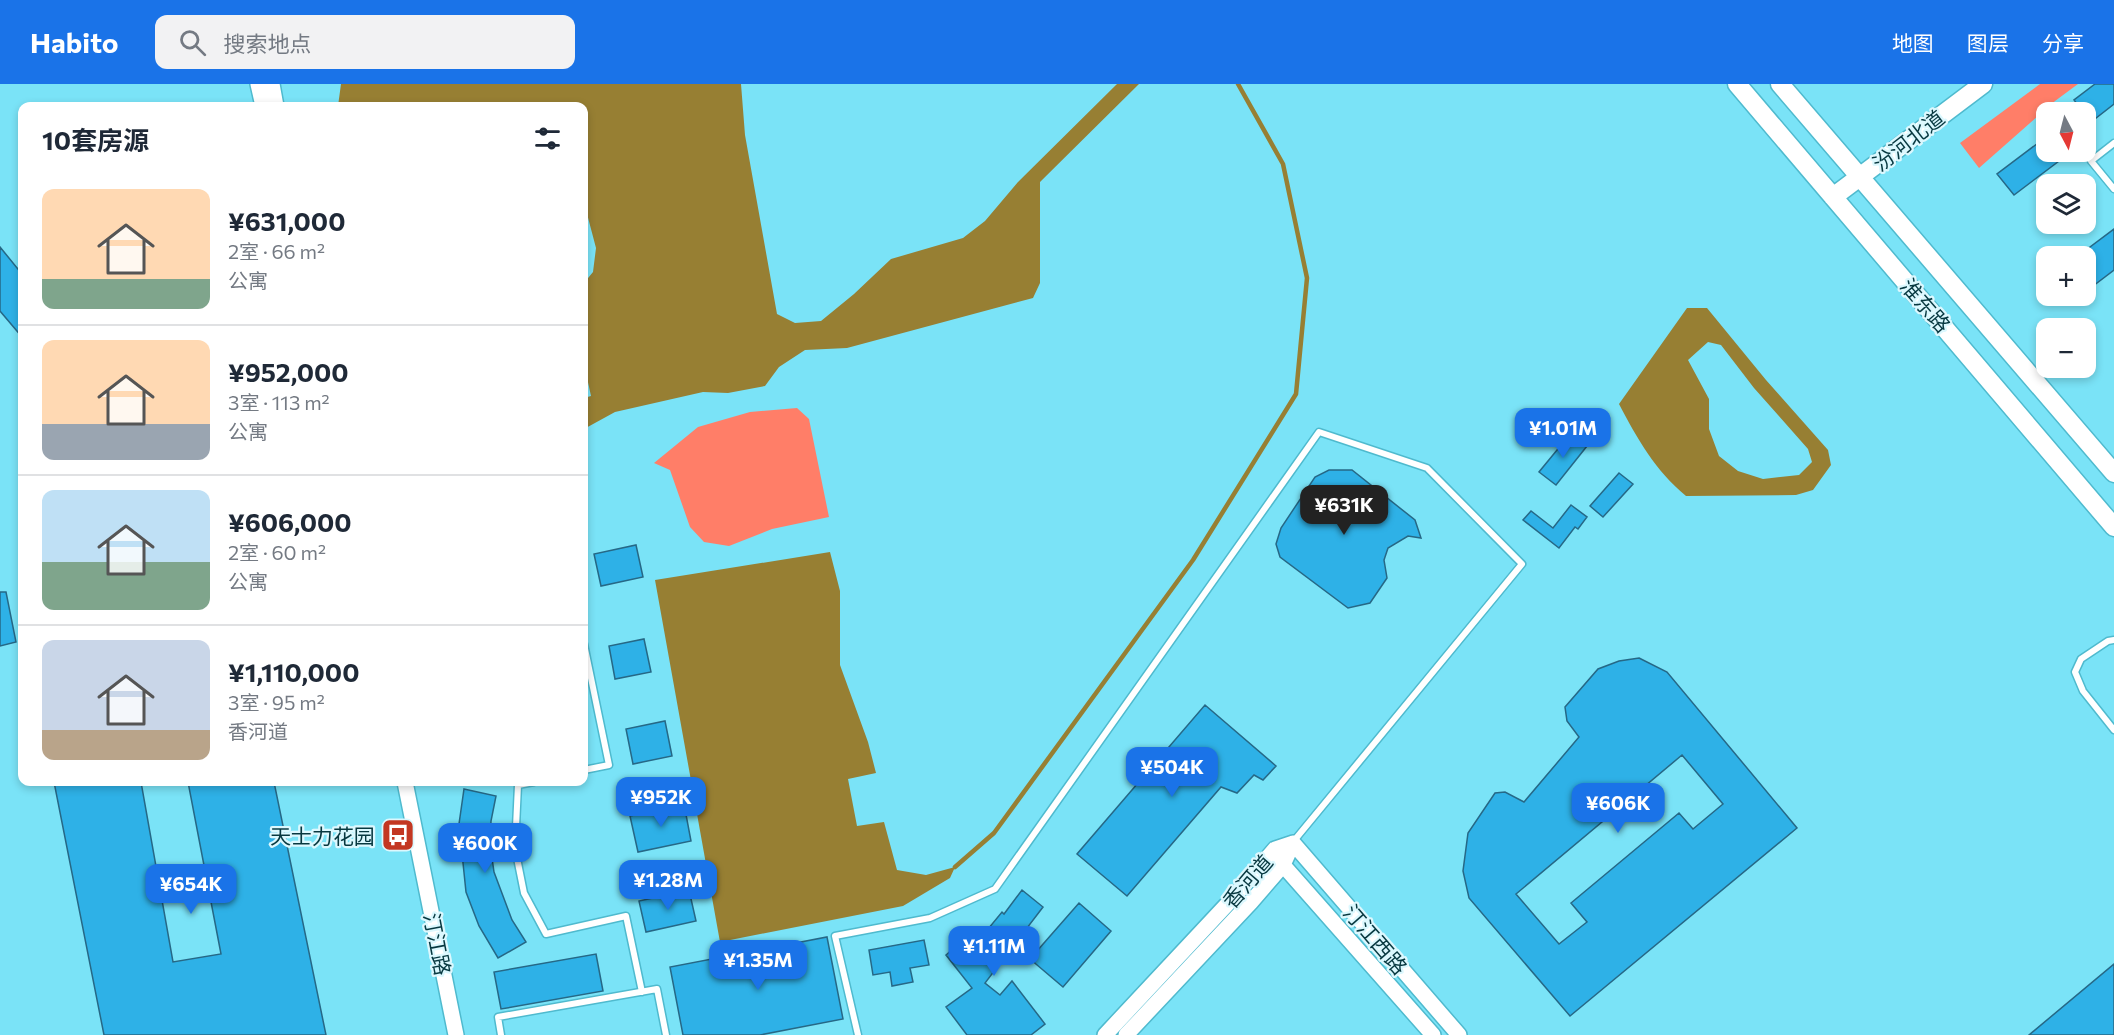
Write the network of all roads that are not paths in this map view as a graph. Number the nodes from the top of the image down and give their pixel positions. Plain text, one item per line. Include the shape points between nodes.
1 (258, 84) edge
2 (272, 84) edge
3 (1737, 84) edge
4 (1780, 84) edge
5 (1983, 84) edge
6 (262, 102) edge
7 (275, 102) edge
8 (2114, 143) edge
9 (1860, 177) junction
10 (2114, 189) edge
11 (1833, 197) junction
12 (2114, 473) edge
13 (2114, 527) edge
14 (2114, 640) edge
15 (588, 663) edge
16 (2114, 730) edge
17 (588, 769) edge
18 (398, 786) edge
19 (406, 786) edge
20 (518, 786) edge
21 (1293, 843) junction
22 (1275, 849) junction
23 (1283, 864) junction
24 (642, 992) junction
25 (447, 1035) edge
26 (456, 1035) edge
27 (501, 1035) edge
28 (666, 1035) edge
29 (858, 1035) edge
30 (1106, 1035) edge
31 (1126, 1035) edge
32 (1433, 1035) edge
33 (1459, 1035) edge

1 - 6 street
2 - 7 street
3 - 11 main road, 淮东路
4 - 9 main road, 淮东路
5 - 9 main road, 汾河北道
8 - 10 lane via 2091,161
9 - 11 main road, 汾河北道
9 - 12 main road, 淮东路
11 - 13 main road, 淮东路
14 - 16 lane via 2081,659 2075,672 2083,691
15 - 17 lane via 609,765
18 - 25 street, 汀江路
19 - 26 street, 汀江路
20 - 24 lane via 515,848 524,893 546,934 626,916
21 - 22 street, 香河道
21 - 23 street, 香河道
21 - 29 lane via 1522,564 1427,468 1319,432 995,889 930,918 835,936
21 - 33 street, 汀江西路
22 - 23 street, 汀江西路
22 - 30 street, 香河道
23 - 31 street, 香河道
23 - 32 street, 汀江西路
24 - 27 lane via 498,1017
24 - 28 lane via 657,989

